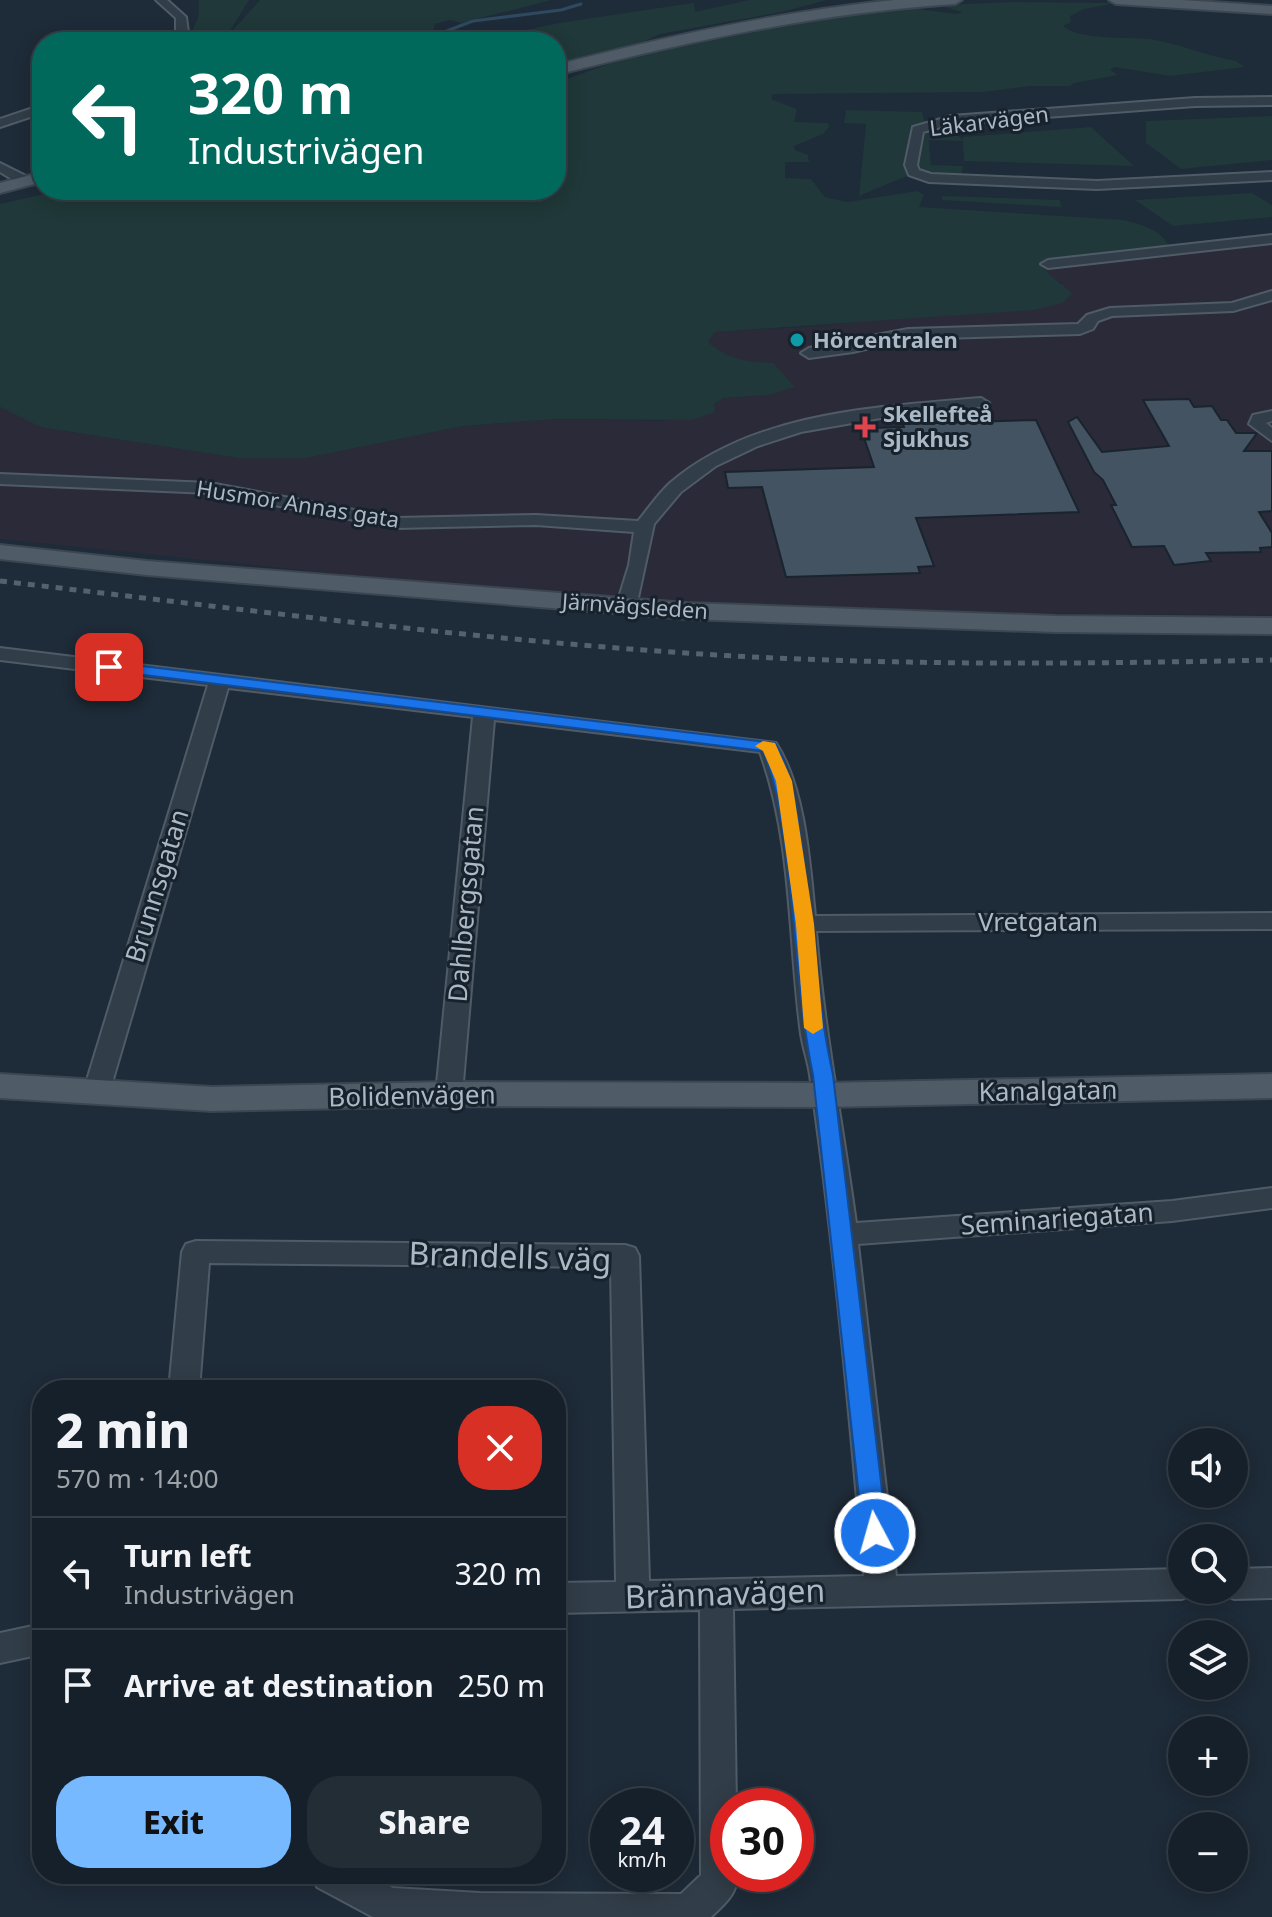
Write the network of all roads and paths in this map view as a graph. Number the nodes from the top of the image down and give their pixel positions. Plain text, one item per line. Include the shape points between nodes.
1 (161, 0) edge
2 (955, 0) edge
3 (1116, 0) edge
4 (1134, 0) edge
5 (928, 2) edge
6 (1272, 10) edge
7 (182, 32) edge
8 (566, 68) edge
9 (1272, 101) edge
10 (32, 112) edge
11 (0, 123) edge
12 (0, 167) edge
13 (1272, 176) edge
14 (32, 179) edge
15 (32, 179) edge
16 (0, 188) edge
17 (1272, 239) edge
18 (1048, 264) dead end
19 (1272, 295) edge
20 (809, 353) dead end
21 (981, 403) dead end
22 (1272, 416) edge
23 (1272, 436) edge
24 (0, 479) edge
25 (644, 527) junction
26 (0, 552) edge
27 (626, 607) junction
28 (1272, 626) edge
29 (0, 654) edge
30 (220, 680) junction
31 (484, 714) junction
32 (1272, 921) edge
33 (805, 924) junction
34 (0, 1086) edge
35 (1272, 1086) edge
36 (96, 1093) junction
37 (449, 1094) junction
38 (824, 1095) junction
39 (1272, 1198) edge
40 (842, 1235) junction
41 (185, 1380) edge
42 (1272, 1583) edge
43 (1168, 1584) edge
44 (1248, 1584) edge
45 (881, 1589) junction
46 (716, 1595) junction
47 (633, 1597) junction
48 (566, 1598) edge
49 (32, 1641) edge
50 (0, 1648) edge
51 (349, 1884) edge

1 - 7 street via 181,17
2 - 5 main road
3 - 4 main road
4 - 6 main road
5 - 8 main road via 755,21
9 - 13 street, Läkarvägen via 951,120 917,130 911,165 929,178 1042,184
10 - 11 street
12 - 14 street
15 - 16 main road
17 - 18 street
19 - 20 street via 1224,308 1110,312 1080,329 908,334
21 - 25 street via 844,419 745,445 677,484
22 - 23 street via 1259,418 1257,424
24 - 25 street, Husmor Annas gata via 210,488 397,523 552,521
25 - 27 street
26 - 27 main road, Järnvägsleden
27 - 28 main road, Järnvägsleden via 1055,624
29 - 30 street
30 - 31 street
30 - 36 street, Brunnsgatan
31 - 33 street via 769,747 784,781
31 - 37 street, Dahlbergsgatan
32 - 33 street, Vretgatan
33 - 38 street
34 - 36 main road, Bolidenvägen
35 - 38 main road, Kanalgatan
36 - 37 main road, Bolidenvägen via 212,1099
37 - 38 main road, Bolidenvägen
38 - 40 street
39 - 40 street, Seminariegatan via 1172,1211
40 - 45 street
41 - 47 street, Brandells väg via 196,1252 625,1256
42 - 44 street
43 - 45 street, Brännavägen
45 - 46 street, Brännavägen
46 - 47 street, Brännavägen
46 - 51 street via 719,1883 688,1913 390,1906
47 - 48 street, Brännavägen
49 - 50 street

